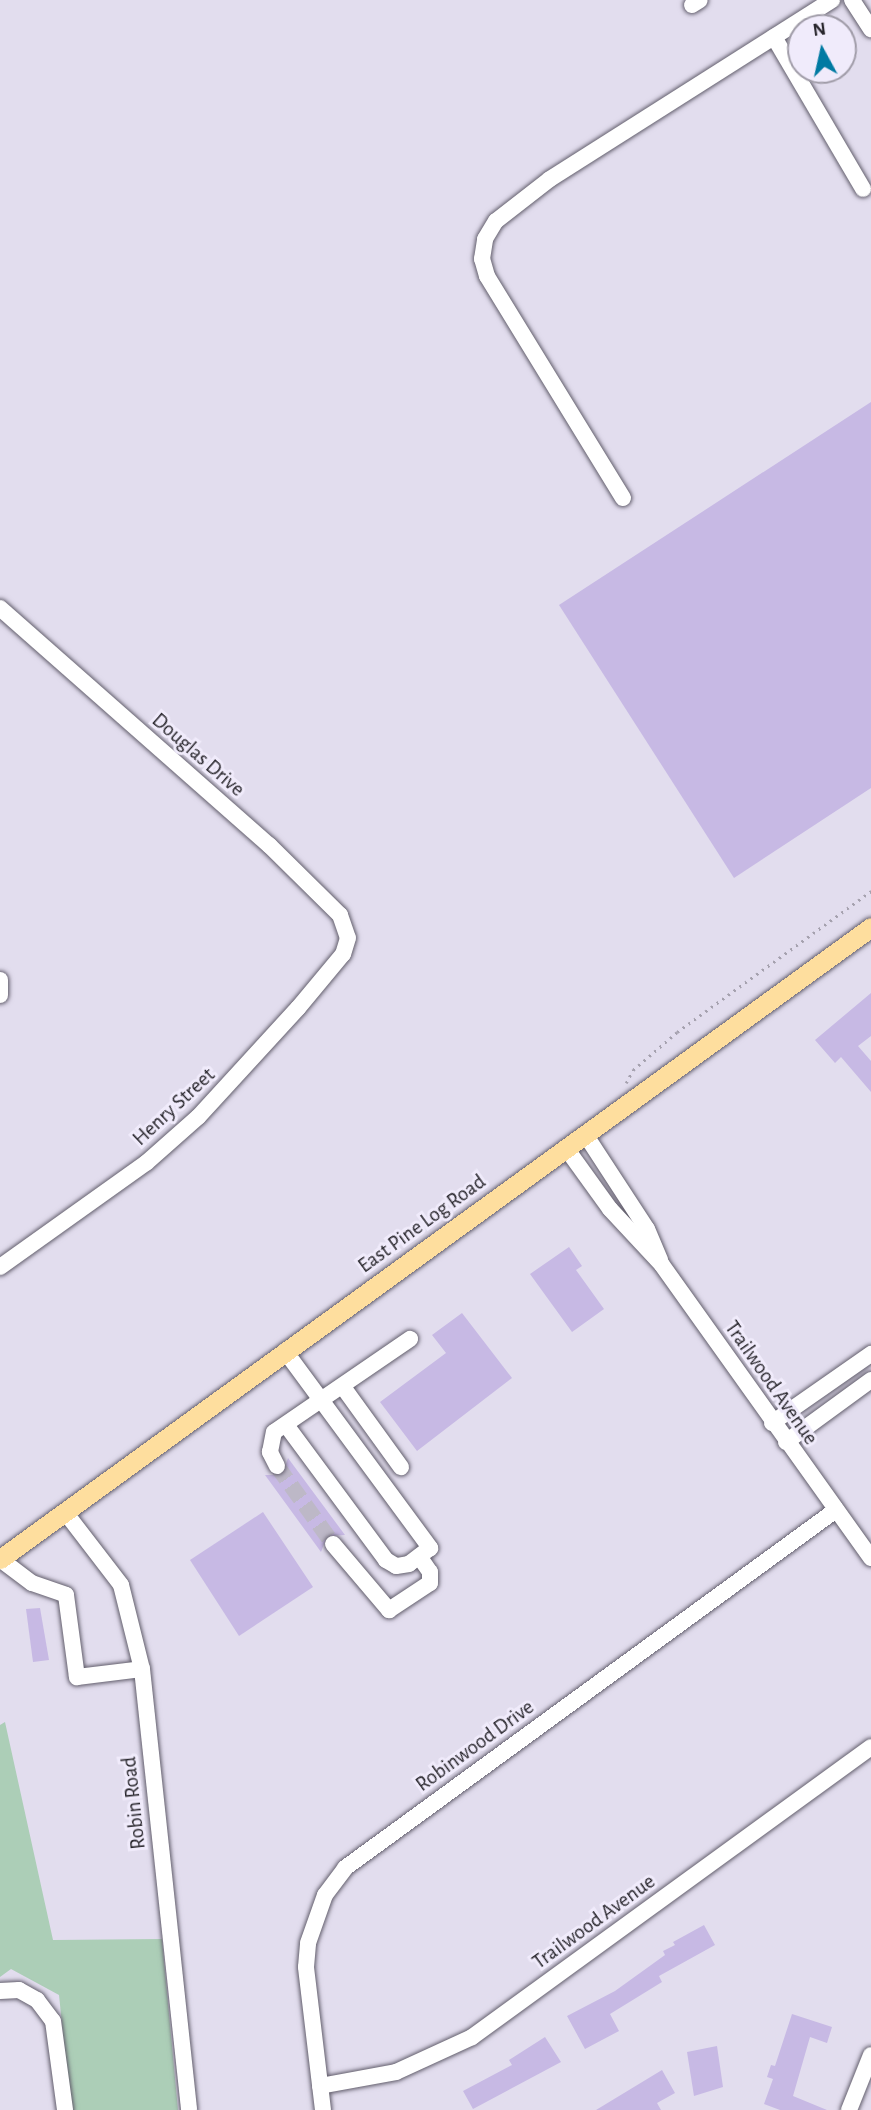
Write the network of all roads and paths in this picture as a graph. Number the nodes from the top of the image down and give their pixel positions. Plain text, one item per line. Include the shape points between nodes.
1 (832, 0) edge
2 (852, 0) edge
3 (871, 29) edge
4 (774, 37) junction
5 (863, 189) dead end
6 (622, 498) dead end
7 (0, 608) edge
8 (871, 891) edge
9 (871, 927) edge
10 (346, 946) joint
11 (0, 980) edge
12 (0, 995) edge
13 (611, 1114) junction
14 (585, 1134) junction
15 (566, 1148) junction
16 (662, 1265) junction
17 (0, 1267) edge
18 (410, 1339) dead end
19 (285, 1352) junction
20 (871, 1354) edge
21 (871, 1380) edge
22 (343, 1387) junction
23 (322, 1401) junction
24 (772, 1423) junction
25 (286, 1425) junction
26 (786, 1442) junction
27 (277, 1466) tunnel mouth
28 (401, 1467) dead end
29 (836, 1510) junction
30 (65, 1512) junction
31 (332, 1544) tunnel mouth
32 (419, 1556) junction
33 (871, 1558) edge
34 (0, 1559) edge
35 (142, 1669) junction
36 (871, 1747) edge
37 (0, 1991) edge
38 (871, 2055) edge
39 (320, 2086) junction
40 (65, 2110) edge
41 (189, 2110) edge
42 (323, 2110) edge
43 (849, 2110) edge

1 - 4 street
2 - 3 street
4 - 5 street
4 - 6 street via 550,179 496,221 485,239 482,259 487,276
7 - 10 street, Douglas Drive via 269,845 341,915 347,930
8 - 13 path via 677,1032 633,1070
9 - 13 main road, East Pine Log Road
10 - 17 street, Henry Street via 298,1008 198,1117 146,1163
11 - 12 street
13 - 14 main road, East Pine Log Road
14 - 15 main road, East Pine Log Road
14 - 16 street, Trailwood Avenue via 647,1230
15 - 16 street, Trailwood Avenue via 610,1209
15 - 19 main road, East Pine Log Road
16 - 24 street, Trailwood Avenue
18 - 22 street
19 - 23 street
19 - 30 main road, East Pine Log Road
20 - 24 street
21 - 26 street
22 - 23 street
22 - 28 street
23 - 25 street
23 - 32 street via 430,1548
24 - 26 street, Trailwood Avenue
25 - 27 street via 269,1440
25 - 32 street via 386,1560 396,1566
26 - 29 street, Trailwood Avenue
29 - 33 street, Trailwood Avenue
29 - 39 street, Robinwood Drive via 345,1868 325,1895 308,1943 306,1967
30 - 34 main road, East Pine Log Road
30 - 35 street, Robin Road via 121,1586
31 - 32 street via 389,1610 430,1583 430,1572
34 - 35 street via 32,1583 66,1595 77,1677
35 - 41 street, Robin Road
36 - 39 street, Trailwood Avenue via 472,2037 396,2072
37 - 40 street via 19,1990 37,2000 53,2021
38 - 43 street
39 - 42 street, Robinwood Drive

